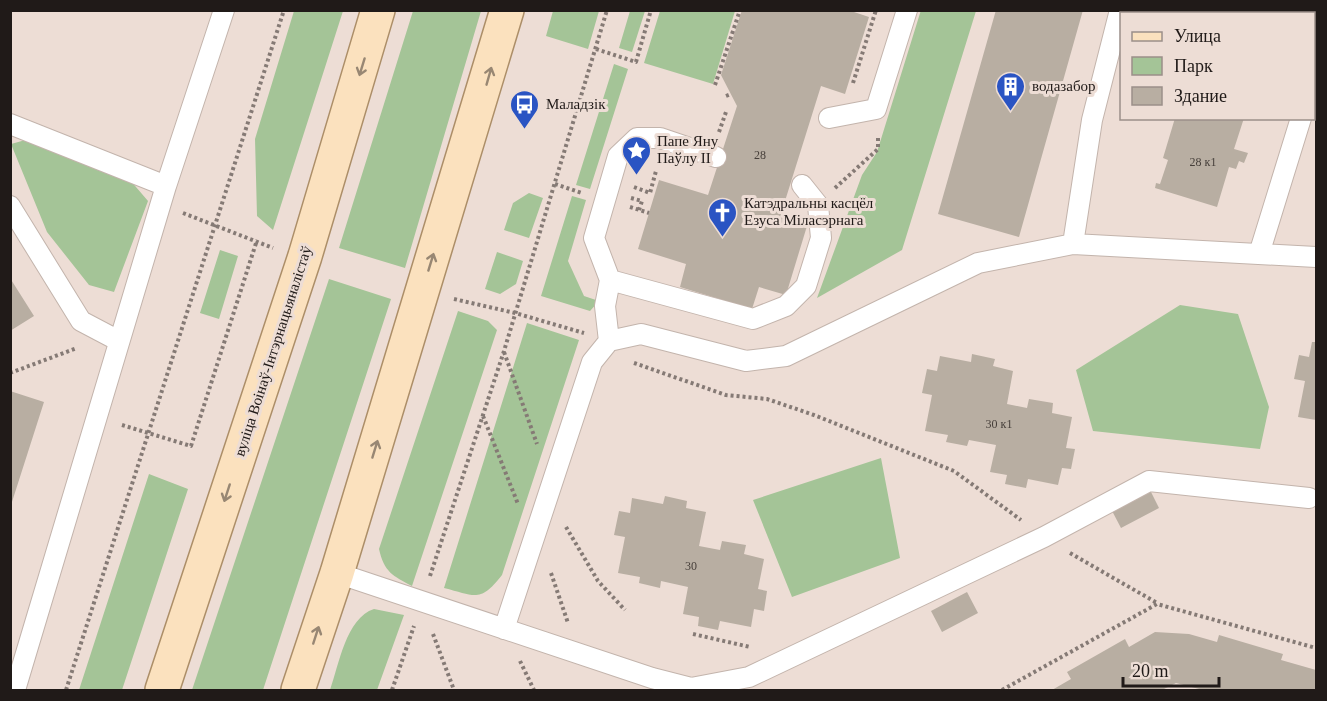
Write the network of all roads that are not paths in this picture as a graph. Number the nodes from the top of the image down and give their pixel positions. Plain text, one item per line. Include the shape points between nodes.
1 (224, 10) edge
2 (378, 10) edge
3 (507, 10) edge
4 (907, 10) edge
5 (1120, 10) edge
6 (829, 118) dead end
7 (1300, 120) edge
8 (10, 124) edge
9 (716, 147) road end
10 (802, 185) dead end
11 (166, 186) junction
12 (10, 206) edge
13 (1073, 244) junction
14 (1259, 254) junction
15 (1317, 256) edge
16 (610, 280) junction
17 (119, 341) junction
18 (609, 341) junction
19 (1310, 498) dead end
20 (337, 573) junction
21 (504, 629) junction
22 (650, 684) edge
23 (15, 690) edge
24 (162, 690) edge
25 (298, 690) edge

1 - 11 lane
2 -> 24 main road, вуліца Воінаў-Інтэрнацыяналістаў via 304,256
20 -> 3 main road
4 - 6 lane via 876,109
5 - 13 lane via 1092,120
7 - 14 lane
8 - 11 lane
9 - 16 lane via 637,138 618,156 594,238
10 - 16 lane via 818,205 822,238 806,286 786,306 753,319
11 - 17 lane
12 - 17 lane via 81,321
13 - 14 lane
13 - 18 lane via 978,263 786,356 746,361 640,334
14 - 15 lane
16 - 18 lane via 605,306
17 - 23 lane
18 - 21 lane via 592,362
19 - 22 lane via 1149,482 1044,537 749,677 691,687
20 - 21 lane
25 -> 20 main road
21 - 22 lane

